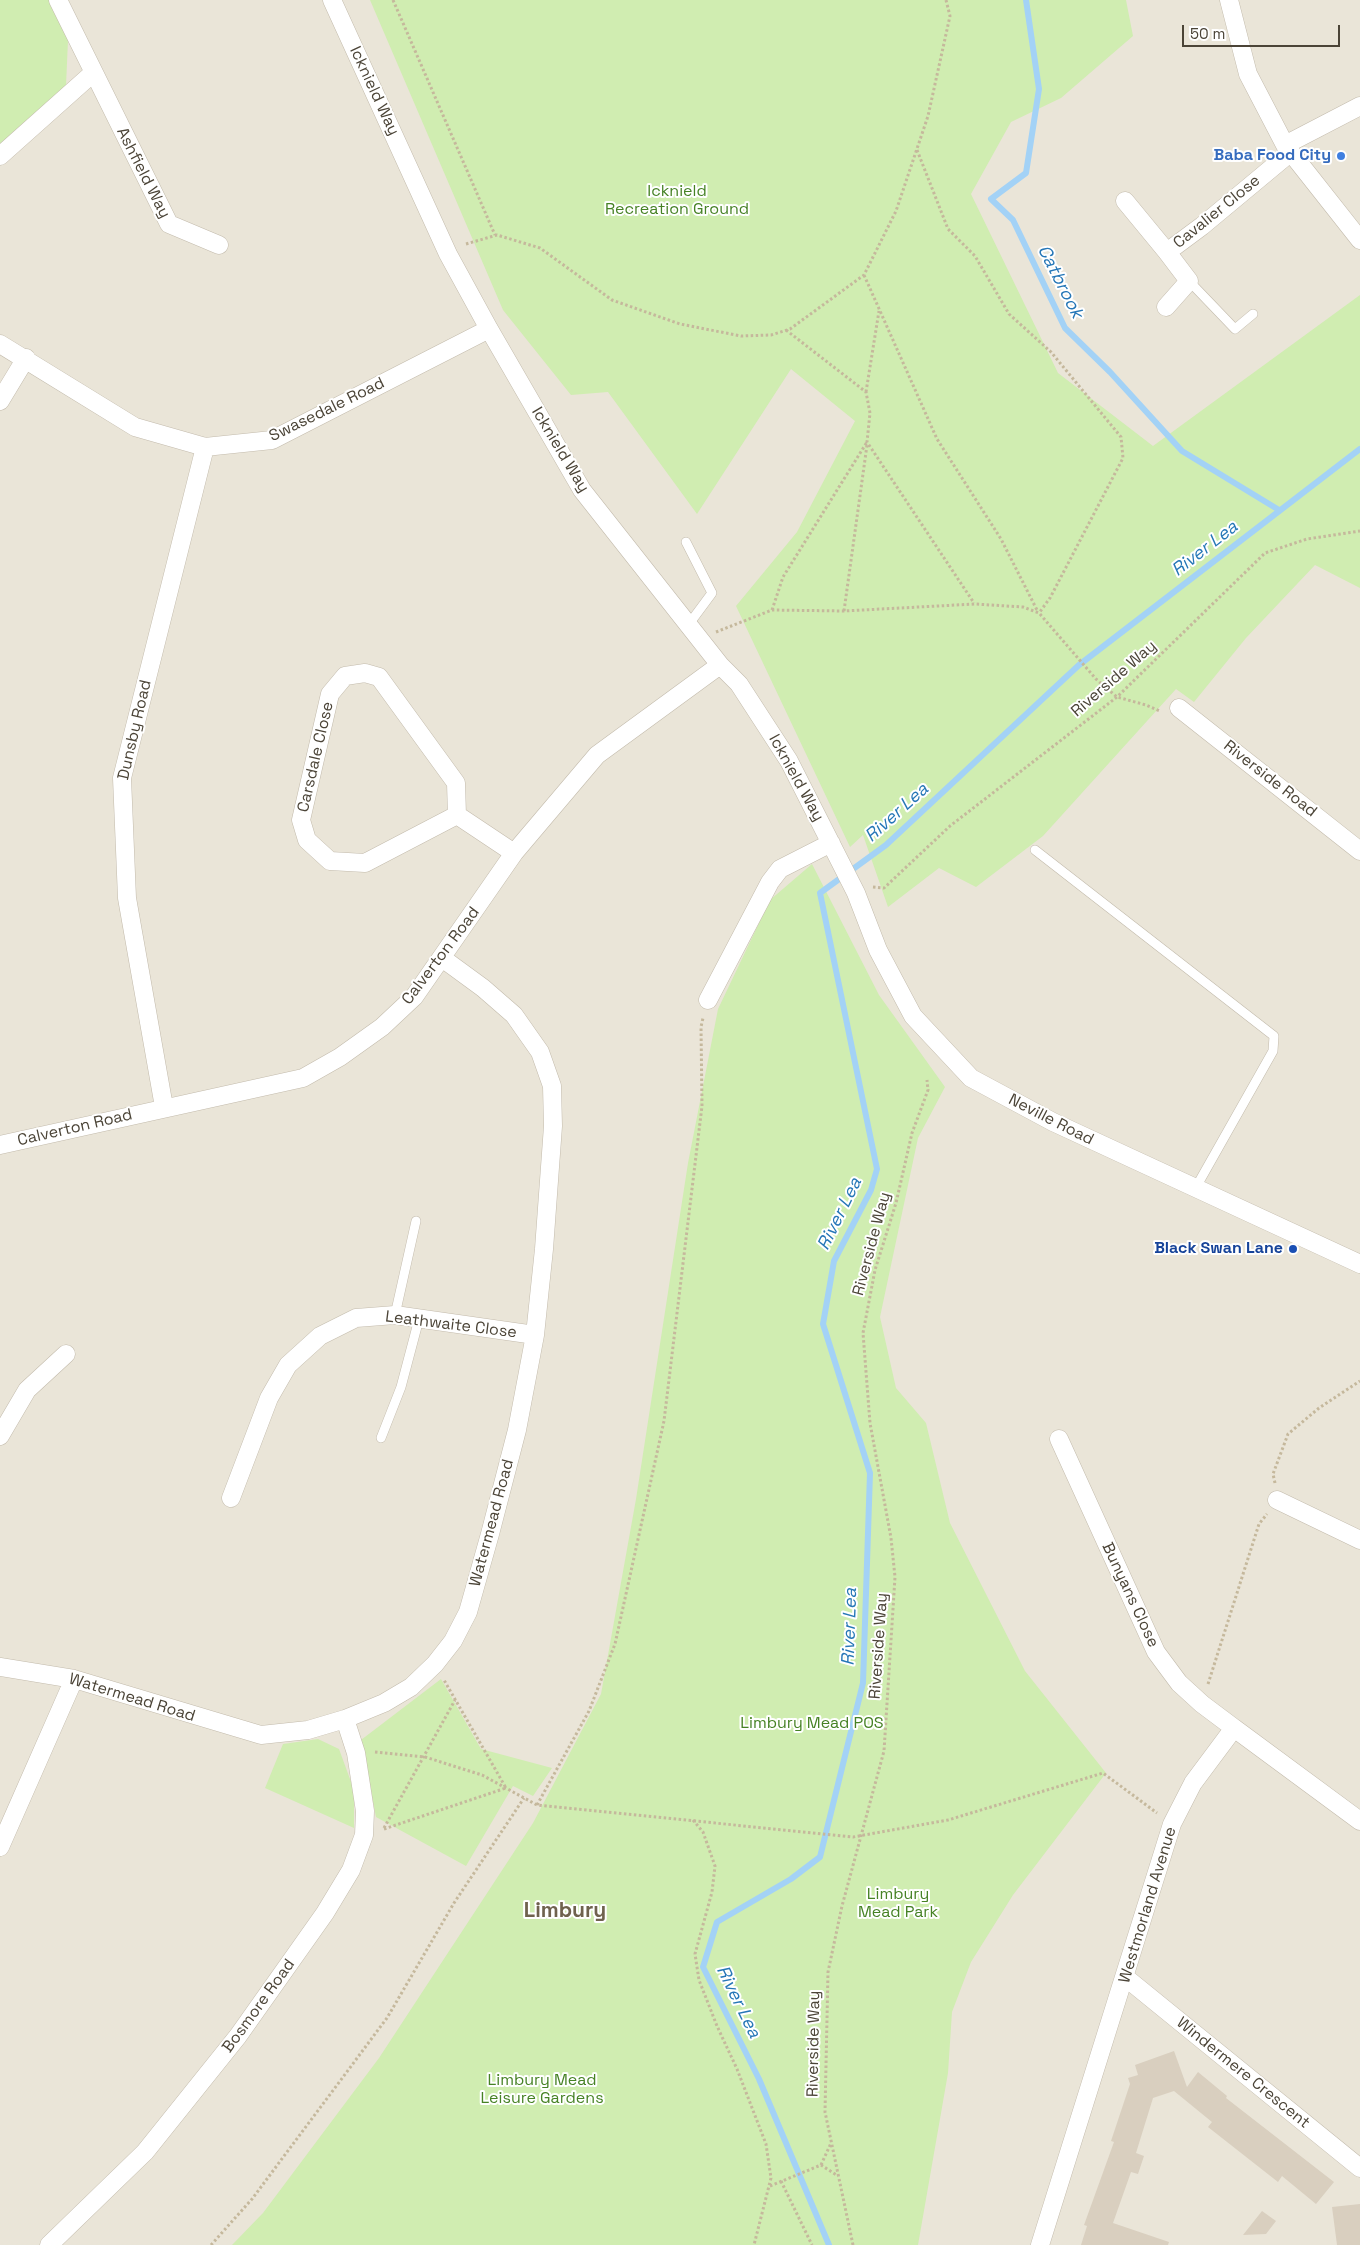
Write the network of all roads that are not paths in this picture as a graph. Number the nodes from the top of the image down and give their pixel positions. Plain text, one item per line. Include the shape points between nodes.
1 (58, 0) edge
2 (332, 0) edge
3 (1229, 0) edge
4 (93, 74) junction
5 (1360, 106) edge
6 (1288, 149) junction
7 (0, 156) edge
8 (1124, 200) dead end
9 (1360, 240) edge
10 (219, 244) dead end
11 (1167, 252) junction
12 (1189, 281) junction
13 (1166, 307) dead end
14 (1253, 314) dead end
15 (489, 329) junction
16 (0, 344) edge
17 (26, 358) junction
18 (0, 402) edge
19 (205, 447) junction
20 (686, 542) dead end
21 (694, 631) junction
22 (720, 665) junction
23 (1180, 708) road end
24 (457, 815) junction
25 (831, 844) junction
26 (1036, 850) dead end
27 (1360, 851) edge
28 (514, 853) junction
29 (842, 868) joint
30 (442, 958) junction
31 (708, 1000) road end
32 (164, 1107) junction
33 (0, 1145) edge
34 (1195, 1189) junction
35 (416, 1221) dead end
36 (1360, 1264) edge
37 (396, 1315) junction
38 (419, 1318) junction
39 (535, 1336) junction
40 (66, 1354) dead end
41 (0, 1436) edge
42 (381, 1438) dead end
43 (1059, 1439) dead end
44 (231, 1498) dead end
45 (1277, 1500) road end
46 (1360, 1540) edge
47 (0, 1667) edge
48 (74, 1679) junction
49 (345, 1719) junction
50 (1234, 1728) junction
51 (1360, 1821) edge
52 (0, 1847) edge
53 (1125, 1977) junction
54 (1360, 2168) edge
55 (49, 2245) edge
56 (1040, 2245) edge

1 - 4 street, Ashfield Way
2 - 15 street, Icknield Way via 448,254
3 - 6 street via 1248,74
4 - 7 street
4 - 10 street, Ashfield Way via 169,224
5 - 6 street, Cavalier Close
6 - 9 street
6 - 11 street, Cavalier Close via 1202,226
8 - 11 street, Cavalier Close
11 - 12 street, Cavalier Close
12 - 13 street
12 - 14 lane via 1235,329
15 - 19 street, Swasedale Road via 272,440
15 - 21 street, Icknield Way via 582,490
16 - 17 street, Swasedale Road
17 - 18 street
17 - 19 street, Swasedale Road via 135,427
19 - 32 street, Dunsby Road via 122,778 127,898
20 - 21 lane via 712,593
21 - 22 street, Icknield Way
22 - 25 street, Icknield Way via 739,684 789,760
22 - 28 street, Calverton Road via 597,756
23 - 27 street, Riverside Road
24 - 24 street, Carsdale Close via 364,863 330,862 307,840 301,820 330,694 345,676 365,672 379,677 456,783
24 - 28 street
25 - 29 street, Icknield Way
25 - 31 street via 780,869 770,882
26 - 34 lane via 1274,1036 1273,1051
28 - 30 street, Calverton Road
29 - 34 street, Neville Road via 863,889 878,950 913,1016 971,1078 1052,1122
30 - 32 street, Calverton Road via 414,997 382,1026 340,1057 303,1078
30 - 39 street, Watermead Road via 514,1015 540,1052 552,1086 547,1211
32 - 33 street, Calverton Road
34 - 36 street, Neville Road
35 - 37 lane
37 - 38 street, Leathwaite Close
37 - 44 street, Leathwaite Close via 356,1318 320,1336 288,1365 269,1398
38 - 39 street, Leathwaite Close
38 - 42 lane via 401,1387
39 - 49 street, Watermead Road via 517,1430 468,1612 453,1641 411,1687 384,1703
40 - 41 street via 27,1390
43 - 50 street, Bunyans Close via 1156,1652 1179,1683
45 - 46 street
47 - 48 street, Watermead Road
48 - 49 street, Watermead Road via 261,1735 308,1730
48 - 52 street
49 - 55 street, Bosmore Road via 356,1753 364,1804 364,1835 351,1870 326,1913 238,2036 145,2152
50 - 51 street
50 - 53 street, Westmorland Avenue via 1193,1783 1172,1824
53 - 54 street, Windermere Crescent
53 - 56 street, Westmorland Avenue

